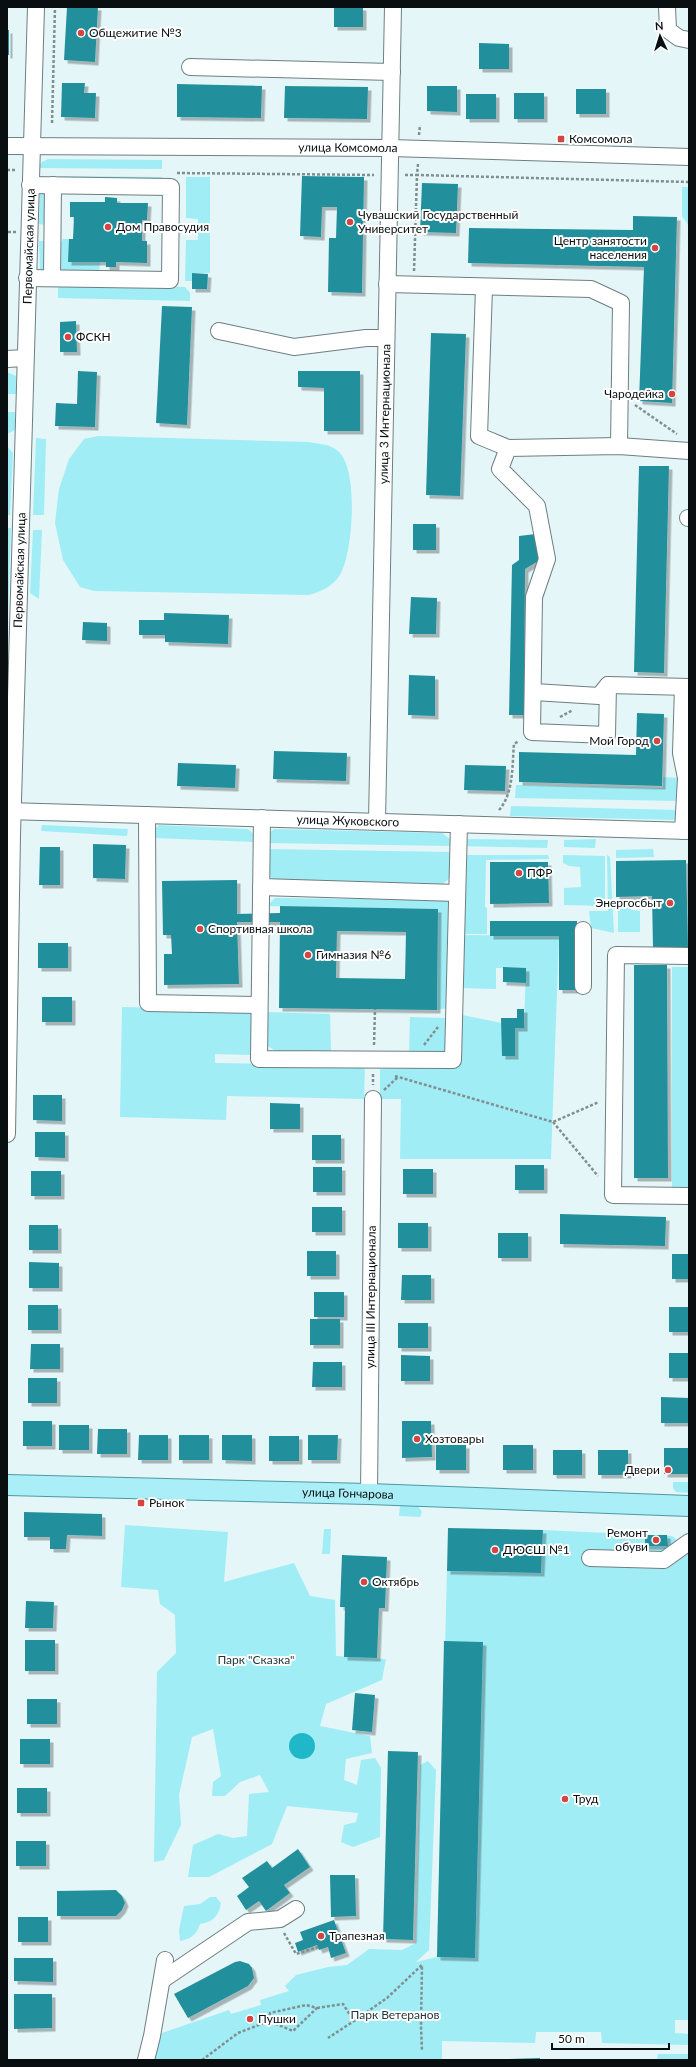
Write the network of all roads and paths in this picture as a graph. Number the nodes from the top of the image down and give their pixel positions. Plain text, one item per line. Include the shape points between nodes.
1 (36, 7) edge
2 (55, 7) edge
3 (393, 7) edge
4 (667, 7) edge
5 (689, 40) edge
6 (190, 68) dead end
7 (392, 72) junction
8 (52, 123) dead end
9 (420, 126) dead end
10 (7, 146) edge
11 (31, 147) junction
12 (390, 148) junction
13 (418, 150) junction
14 (689, 157) edge
15 (7, 170) edge
16 (175, 173) dead end
17 (389, 175) junction
18 (417, 175) junction
19 (30, 178) junction
20 (689, 182) edge
21 (53, 185) junction
22 (27, 278) junction
23 (52, 278) junction
24 (387, 284) junction
25 (413, 285) junction
26 (484, 288) junction
27 (219, 331) dead end
28 (386, 338) junction
29 (7, 358) edge
30 (25, 358) junction
31 (619, 393) junction
32 (686, 444) edge
33 (619, 446) junction
34 (508, 448) junction
35 (686, 687) edge
36 (603, 690) junction
37 (534, 692) junction
38 (558, 718) dead end
39 (532, 732) junction
40 (10, 812) edge
41 (147, 815) junction
42 (262, 818) junction
43 (377, 822) junction
44 (459, 824) junction
45 (486, 825) junction
46 (686, 831) edge
47 (261, 887) junction
48 (457, 893) junction
49 (583, 930) dead end
50 (689, 956) edge
51 (583, 986) dead end
52 (8, 997) edge
53 (259, 1005) junction
54 (373, 1060) junction
55 (614, 1095) junction
56 (373, 1099) dead end
57 (553, 1122) junction
58 (7, 1134) edge
59 (613, 1195) junction
60 (689, 1196) edge
61 (7, 1486) edge
62 (369, 1494) junction
63 (689, 1506) edge
64 (689, 1542) edge
65 (590, 1558) dead end
66 (296, 1909) dead end
67 (165, 1960) dead end
68 (162, 1980) junction
69 (317, 2008) junction
70 (270, 2021) junction
71 (354, 2022) junction
72 (328, 2038) dead end
73 (422, 2051) dead end
74 (146, 2060) edge
75 (202, 2060) edge

1 - 11 street, Первомайская улица
2 - 8 path
3 - 7 street, улица 3 Интернационала
4 - 5 street via 668,30 679,38
6 - 7 street
7 - 12 street, улица 3 Интернационала
9 - 13 path
10 - 11 street, улица Комсомола
11 - 12 street, улица Комсомола
11 - 19 street, Первомайская улица
12 - 13 street, улица Комсомола
12 - 17 street, улица 3 Интернационала
13 - 14 street, улица Комсомола
13 - 18 path
15 - 19 path
16 - 17 path
17 - 18 path
17 - 24 street, улица 3 Интернационала
18 - 20 path
18 - 25 path
19 - 21 street
19 - 22 street, Первомайская улица
21 - 23 street
21 - 23 street via 171,187 170,280
22 - 23 street
22 - 30 street, Первомайская улица
24 - 25 street
24 - 28 street, улица 3 Интернационала
25 - 26 street
26 - 31 street via 590,289 621,304
26 - 34 street via 479,436
27 - 28 street via 294,347
28 - 43 street, улица 3 Интернационала
29 - 30 street
30 - 40 street, Первомайская улица
31 - 32 path
31 - 33 street
32 - 33 street
33 - 34 street
34 - 37 street via 500,469 537,506 547,559 534,596
35 - 36 street
35 - 46 street via 681,753 686,778
36 - 37 street
36 - 38 path
36 - 39 street via 607,735
37 - 39 street
39 - 45 path via 514,744 506,803
40 - 41 street, улица Жуковского
40 - 52 street, Первомайская улица
41 - 42 street, улица Жуковского
41 - 53 street via 148,1004
42 - 43 street, улица Жуковского
42 - 47 street
43 - 44 street, улица Жуковского
44 - 45 street, улица Жуковского
44 - 48 street
45 - 46 street, улица Жуковского
47 - 48 street
47 - 53 street
48 - 54 street via 453,1060
49 - 51 street
50 - 55 street via 616,955
52 - 58 street, Первомайская улица
53 - 54 street via 259,1059
54 - 57 path via 398,1078
55 - 57 path
55 - 59 street
56 - 62 street, улица III Интернационала
57 - 59 path
59 - 60 street
61 - 62 main road, улица Гончарова
62 - 63 main road, улица Гончарова
64 - 65 street via 664,1560
66 - 68 street via 280,1919 248,1922
67 - 68 street
68 - 74 street
69 - 70 path via 306,2005 270,2013
69 - 70 path via 293,2031
69 - 71 path via 343,2004
70 - 75 path via 238,2034
71 - 72 path
71 - 73 path via 387,1998 422,1965

